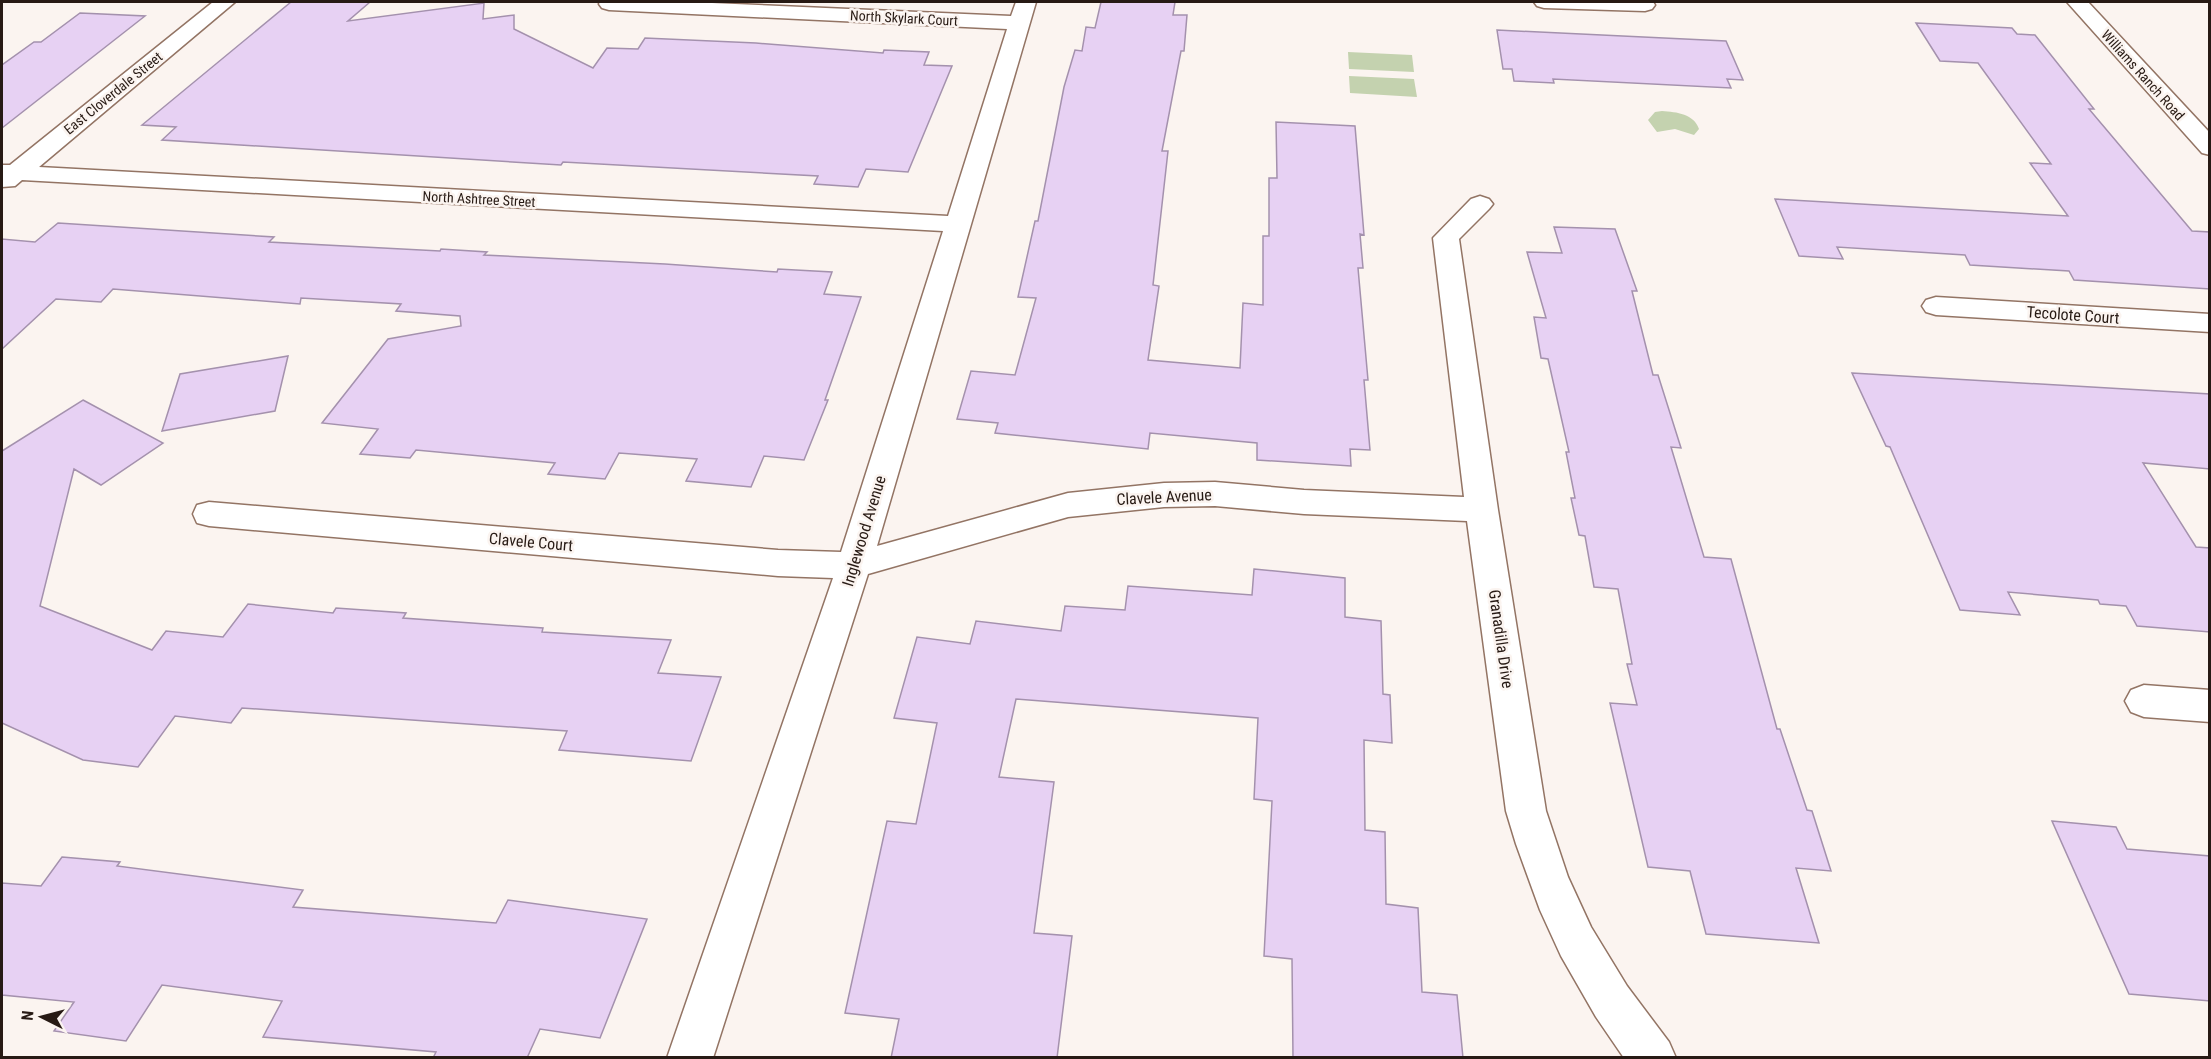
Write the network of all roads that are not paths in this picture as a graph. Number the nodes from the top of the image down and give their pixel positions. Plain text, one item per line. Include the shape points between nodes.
1 (225, 2) edge
2 (1544, 2) edge
3 (2077, 2) edge
4 (609, 4) dead end
5 (1645, 5) dead end
6 (1023, 12) edge
7 (2210, 148) edge
8 (6, 177) edge
9 (1480, 204) dead end
10 (957, 224) junction
11 (1936, 306) dead end
12 (2210, 323) edge
13 (1482, 510) junction
14 (209, 514) dead end
15 (854, 565) junction
16 (2144, 701) dead end
17 (2210, 706) edge
18 (690, 1058) edge
19 (1653, 1058) edge

1 - 8 street, East Cloverdale Street
2 - 5 street
3 - 7 street, Williams Ranch Road
4 - 6 street, North Skylark Court
6 - 10 street, Inglewood Avenue
8 - 10 street, North Ashtree Street
9 - 13 street, Granadilla Drive via 1446,238
10 - 15 street, Inglewood Avenue
11 - 12 street, Tecolote Court
13 - 15 street, Clavele Avenue via 1215,494 1164,495 1068,505
13 - 19 street, Granadilla Drive via 1526,810 1536,848 1563,915 1604,992
14 - 15 street, Clavele Court via 778,563
15 - 18 street, Inglewood Avenue
16 - 17 street

